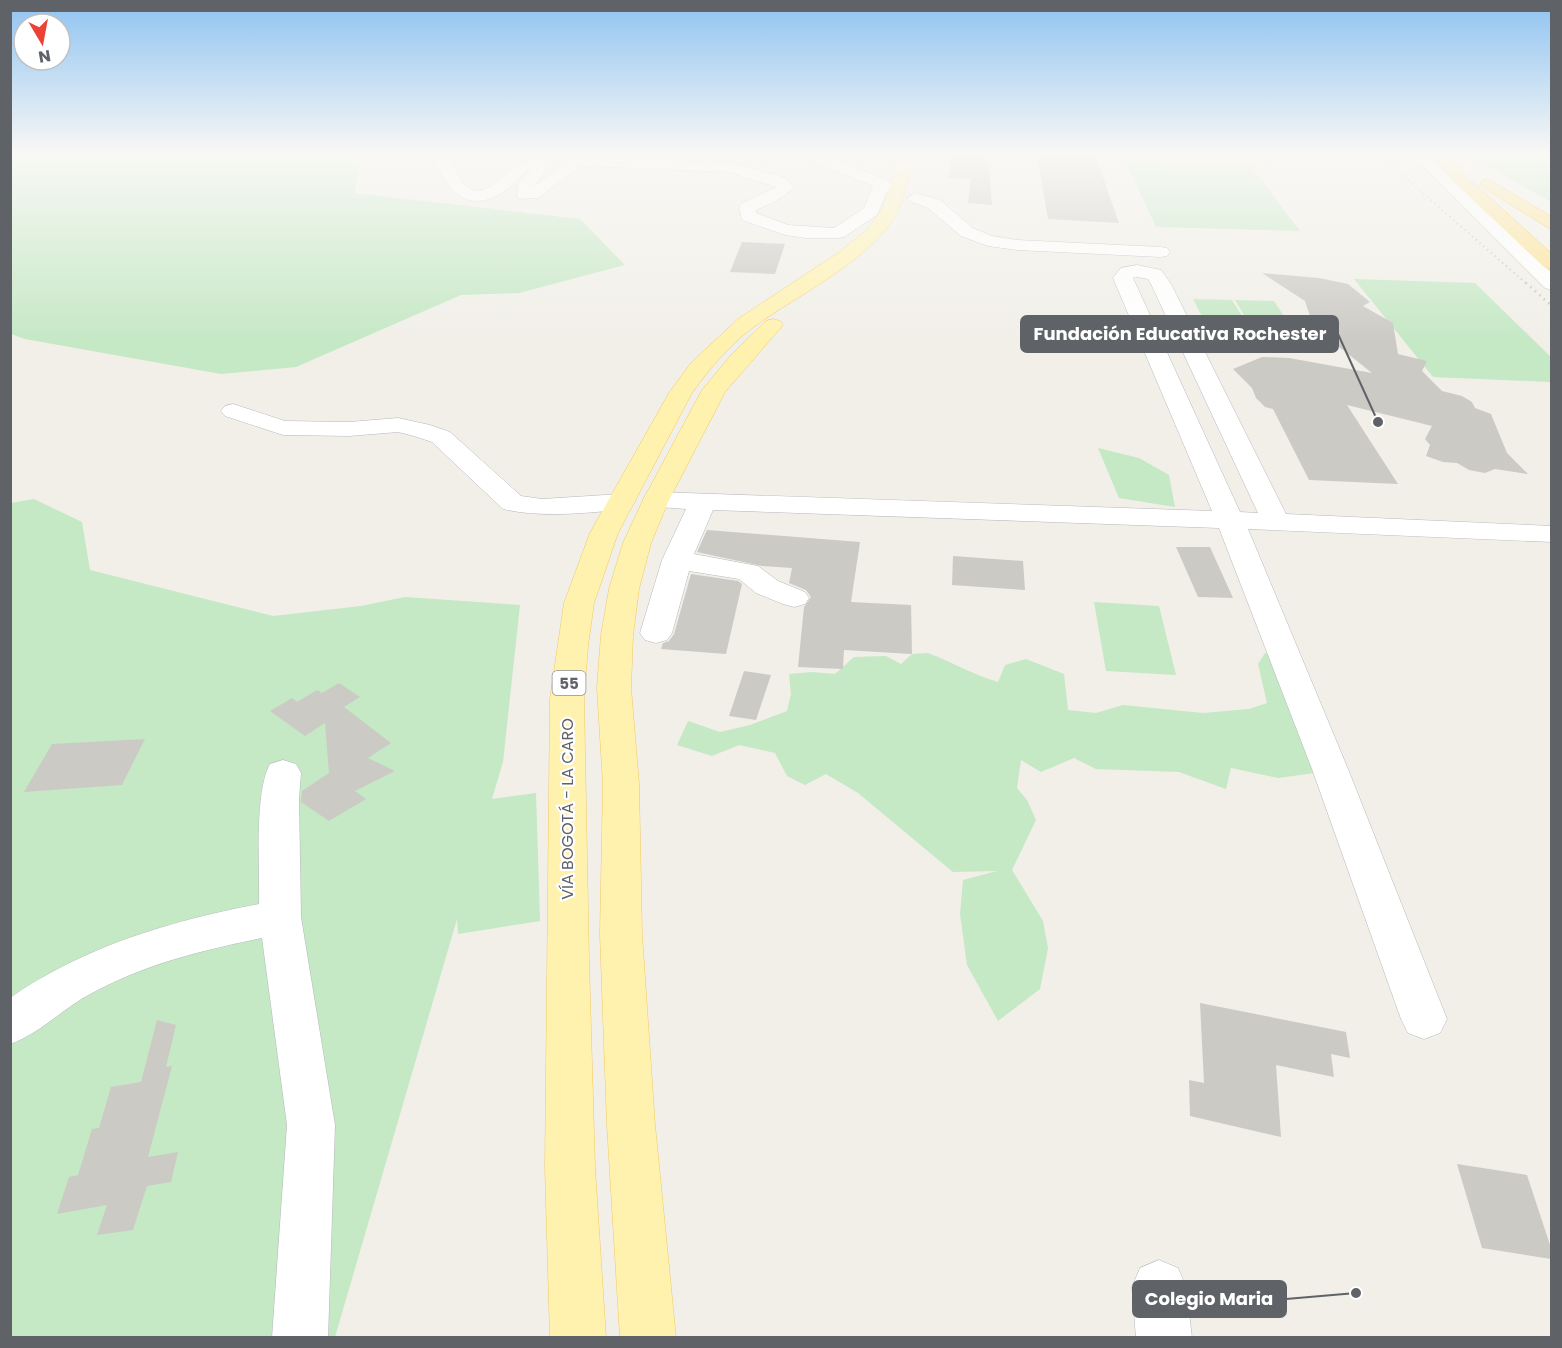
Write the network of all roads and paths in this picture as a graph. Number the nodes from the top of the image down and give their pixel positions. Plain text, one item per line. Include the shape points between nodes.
1 (750, 217) edge
2 (862, 217) edge
3 (886, 217) edge
4 (905, 217) edge
5 (949, 217) edge
6 (1485, 217) edge
7 (1494, 217) edge
8 (1519, 217) edge
9 (1551, 241) edge
10 (1161, 252) dead end
11 (1550, 278) edge
12 (233, 411) dead end
13 (656, 500) junction
14 (621, 501) junction
15 (703, 502) junction
16 (1230, 520) junction
17 (1276, 522) junction
18 (1551, 534) edge
19 (677, 560) junction
20 (794, 598) dead end
21 (656, 633) dead end
22 (283, 773) dead end
23 (280, 917) junction
24 (1424, 1019) dead end
25 (10, 1024) edge
26 (300, 1338) edge
27 (578, 1338) edge
28 (648, 1338) edge

1 - 2 street via 773,227 838,233
3 - 14 main road, VÍA BOGOTÁ - LA CARO / 55 via 862,244 745,323 699,368 670,409
4 - 13 main road, VÍA BOGOTÁ - LA CARO / 55 via 894,236 780,318 725,376 702,410
5 - 10 street via 967,232 988,241
6 - 11 street
7 - 11 highway
8 - 9 highway
12 - 14 street via 283,428 398,425 420,430 441,437 513,503 542,507
13 - 15 street
13 - 28 main road, VÍA BOGOTÁ - LA CARO / 55 via 637,543 624,589 615,664 621,784 621,934
14 - 27 main road, VÍA BOGOTÁ - LA CARO / 55 via 604,534 579,603 567,699 570,1168
15 - 16 street
15 - 19 street
16 - 17 street
16 - 17 street via 1123,278 1128,272 1154,274 1161,284
16 - 24 street
17 - 18 street
19 - 20 street via 748,572 767,587
19 - 21 street
22 - 23 street via 279,799
23 - 25 street via 203,932 148,950 75,980
23 - 26 street via 311,1125

